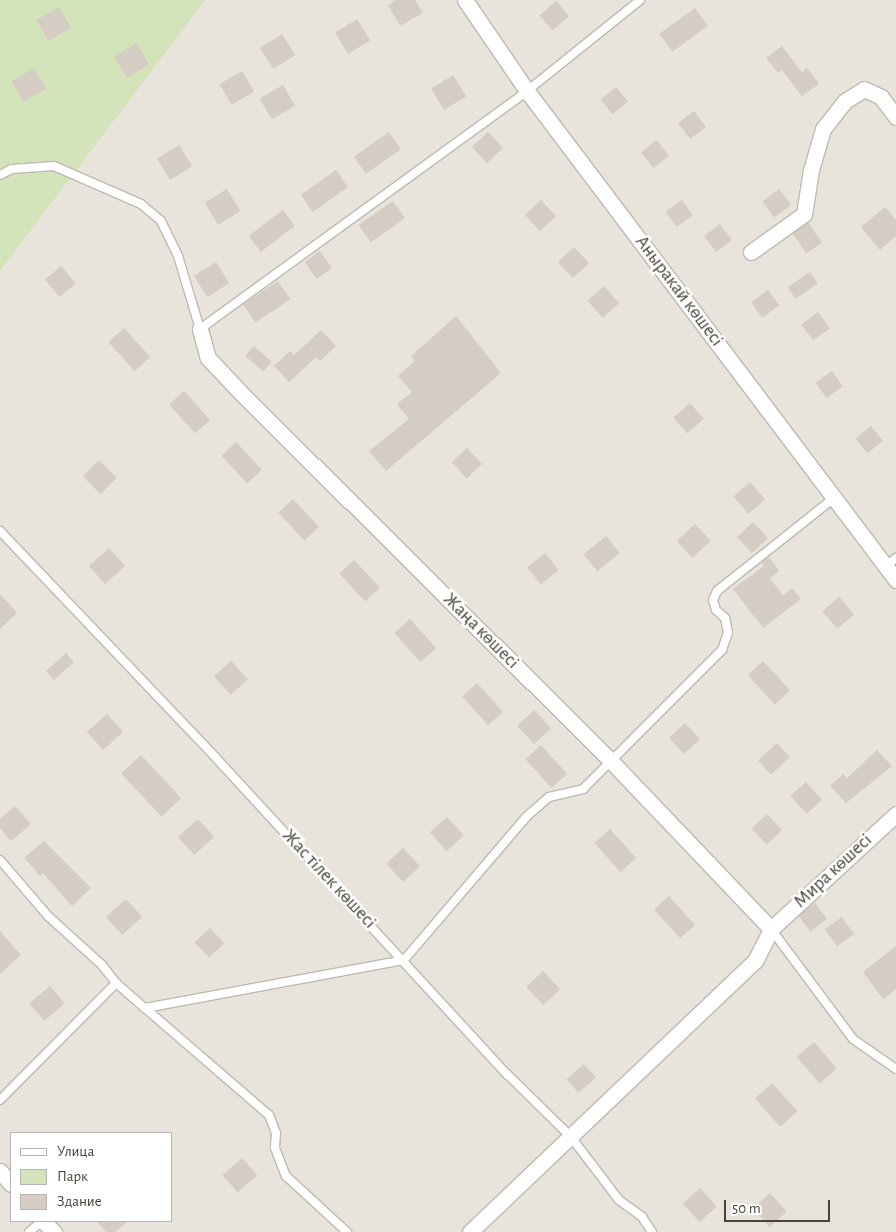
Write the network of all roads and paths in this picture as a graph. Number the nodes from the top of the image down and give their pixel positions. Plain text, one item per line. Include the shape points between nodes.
1 (465, 0) edge
2 (640, 0) edge
3 (527, 91) junction
4 (896, 117) edge
5 (0, 175) edge
6 (751, 252) dead end
7 (200, 328) junction
8 (834, 498) junction
9 (0, 532) edge
10 (891, 562) edge
11 (896, 580) edge
12 (611, 761) junction
13 (896, 814) edge
14 (0, 860) edge
15 (771, 929) junction
16 (404, 960) junction
17 (116, 983) junction
18 (145, 1008) junction
19 (896, 1069) edge
20 (0, 1100) edge
21 (571, 1138) junction
22 (0, 1171) edge
23 (10, 1183) edge
24 (41, 1222) edge
25 (43, 1222) edge
26 (30, 1232) edge
27 (54, 1232) edge
28 (347, 1232) edge
29 (470, 1232) edge
30 (652, 1232) edge

1 - 3 street, Аныракай көшесі
2 - 3 lane
3 - 7 lane
3 - 8 street, Аныракай көшесі
4 - 6 street via 880,97 864,89 845,101 823,129 811,170 804,214
5 - 7 lane via 12,169 54,166 141,204 161,221 178,256
7 - 12 street, Жаңа көшесі via 208,358 242,394
8 - 10 street, Аныракай көшесі
8 - 12 lane via 717,591 713,600 716,610 725,618 728,633 722,650
9 - 16 lane, Жас тілек көшесі
10 - 11 street, Аныракай көшесі
12 - 15 street, Жаңа көшесі
12 - 16 lane via 583,789 548,797 526,817
13 - 15 street, Мира көшесі
14 - 17 lane via 48,916 102,965
15 - 19 lane via 853,1039
15 - 21 street via 755,961
16 - 18 lane
16 - 21 lane, Жас тілек көшесі via 506,1074
17 - 18 lane
17 - 20 lane
18 - 28 lane via 270,1115 276,1133 275,1148 286,1176
21 - 29 street
21 - 30 lane, Жас тілек көшесі via 619,1200 642,1217
22 - 23 street
24 - 26 lane
25 - 27 street

